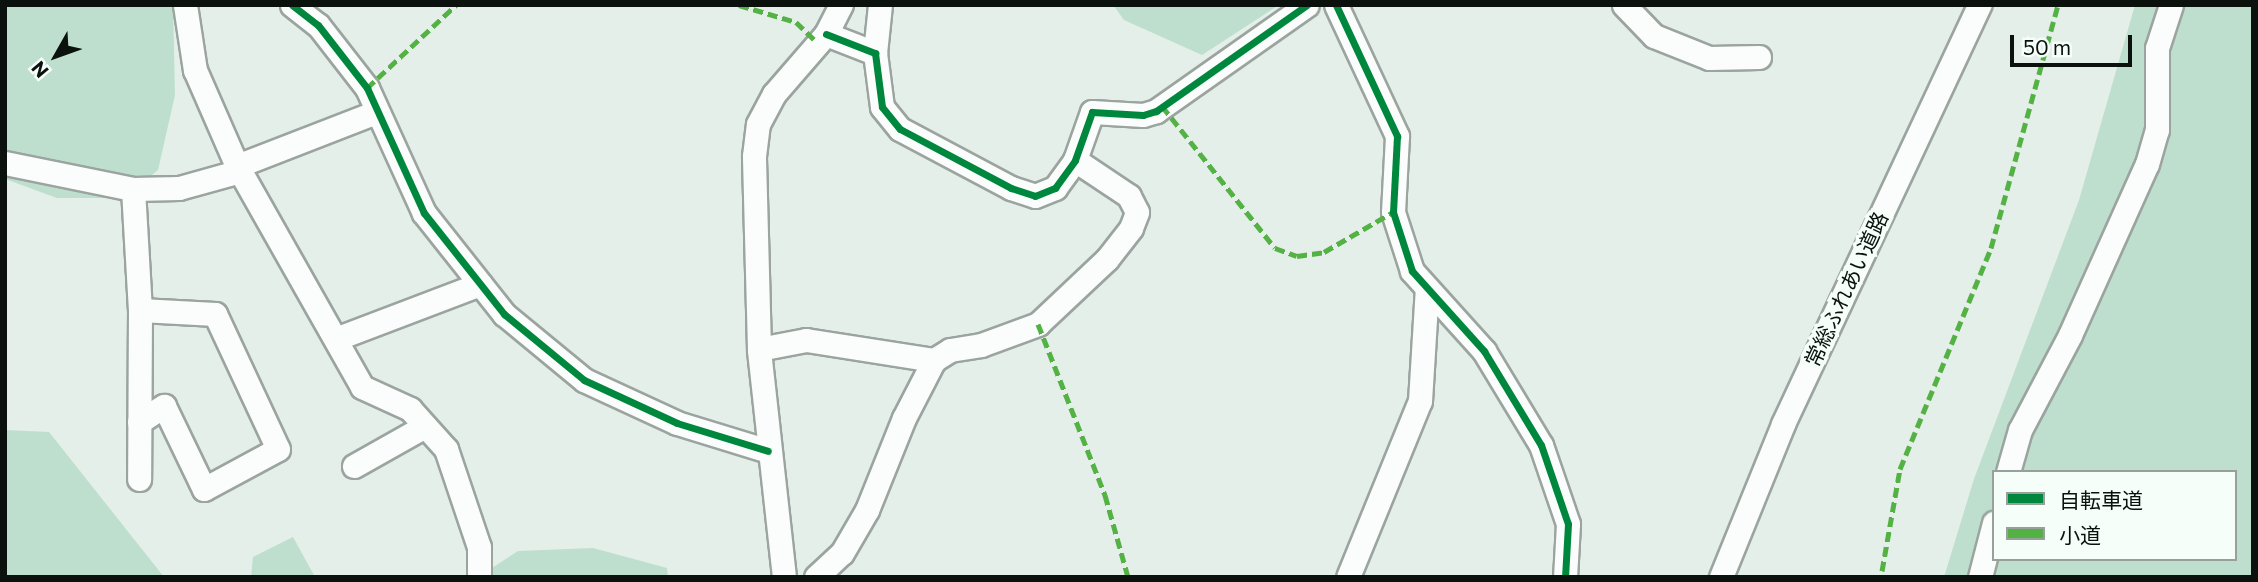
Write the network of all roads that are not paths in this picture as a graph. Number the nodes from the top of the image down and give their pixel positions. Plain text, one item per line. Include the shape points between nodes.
1 (185, 5) edge
2 (292, 5) edge
3 (841, 5) edge
4 (880, 5) edge
5 (1307, 5) edge
6 (1336, 5) edge
7 (1624, 5) edge
8 (1979, 5) edge
9 (2171, 5) edge
10 (826, 34) junction
11 (875, 53) junction
12 (1759, 57) dead end
13 (376, 111) junction
14 (1075, 160) junction
15 (5, 163) edge
16 (239, 168) junction
17 (133, 189) junction
18 (480, 284) junction
19 (1427, 288) junction
20 (140, 310) junction
21 (338, 338) junction
22 (759, 349) junction
23 (934, 360) junction
24 (139, 422) junction
25 (425, 426) junction
26 (768, 451) junction
27 (354, 466) dead end
28 (2009, 470) edge
29 (139, 478) dead end
30 (1992, 531) edge
31 (479, 577) edge
32 (784, 577) edge
33 (816, 577) edge
34 (1348, 577) edge
35 (1565, 577) edge
36 (1721, 577) edge
37 (1980, 577) edge

1 - 16 street via 195,70
2 - 13 street via 318,25 367,88
3 - 10 street
4 - 11 street
5 - 14 street via 1156,111 1143,115 1091,112
6 - 19 street via 1397,136 1394,212 1412,271
7 - 12 street via 1654,36 1709,58
8 - 36 street, 常総ふれあい道路 via 1778,436
9 - 28 street via 2157,48 2157,130 2147,164 2070,335 2020,430
10 - 11 street
10 - 22 street via 774,94 758,124 754,156
11 - 14 street via 882,107 900,129 937,149 1035,196 1055,188
13 - 16 street
13 - 18 street via 424,213
14 - 23 street via 1129,196 1137,212 1131,228 1107,259 1038,324 981,345 950,350
15 - 17 street
16 - 17 street via 179,188
16 - 21 street
17 - 20 street
18 - 21 street
18 - 26 street via 504,314 584,380 677,422
19 - 34 street via 1420,401
19 - 35 street via 1484,351 1541,445 1568,524
20 - 24 street
20 - 24 street via 215,314 278,449 204,489 164,406
21 - 25 street via 362,387 410,409
22 - 23 street via 806,340
22 - 26 street
23 - 33 street via 867,510 842,553
24 - 29 street
25 - 27 street
25 - 31 street via 446,449 479,547
26 - 32 street
30 - 37 street

